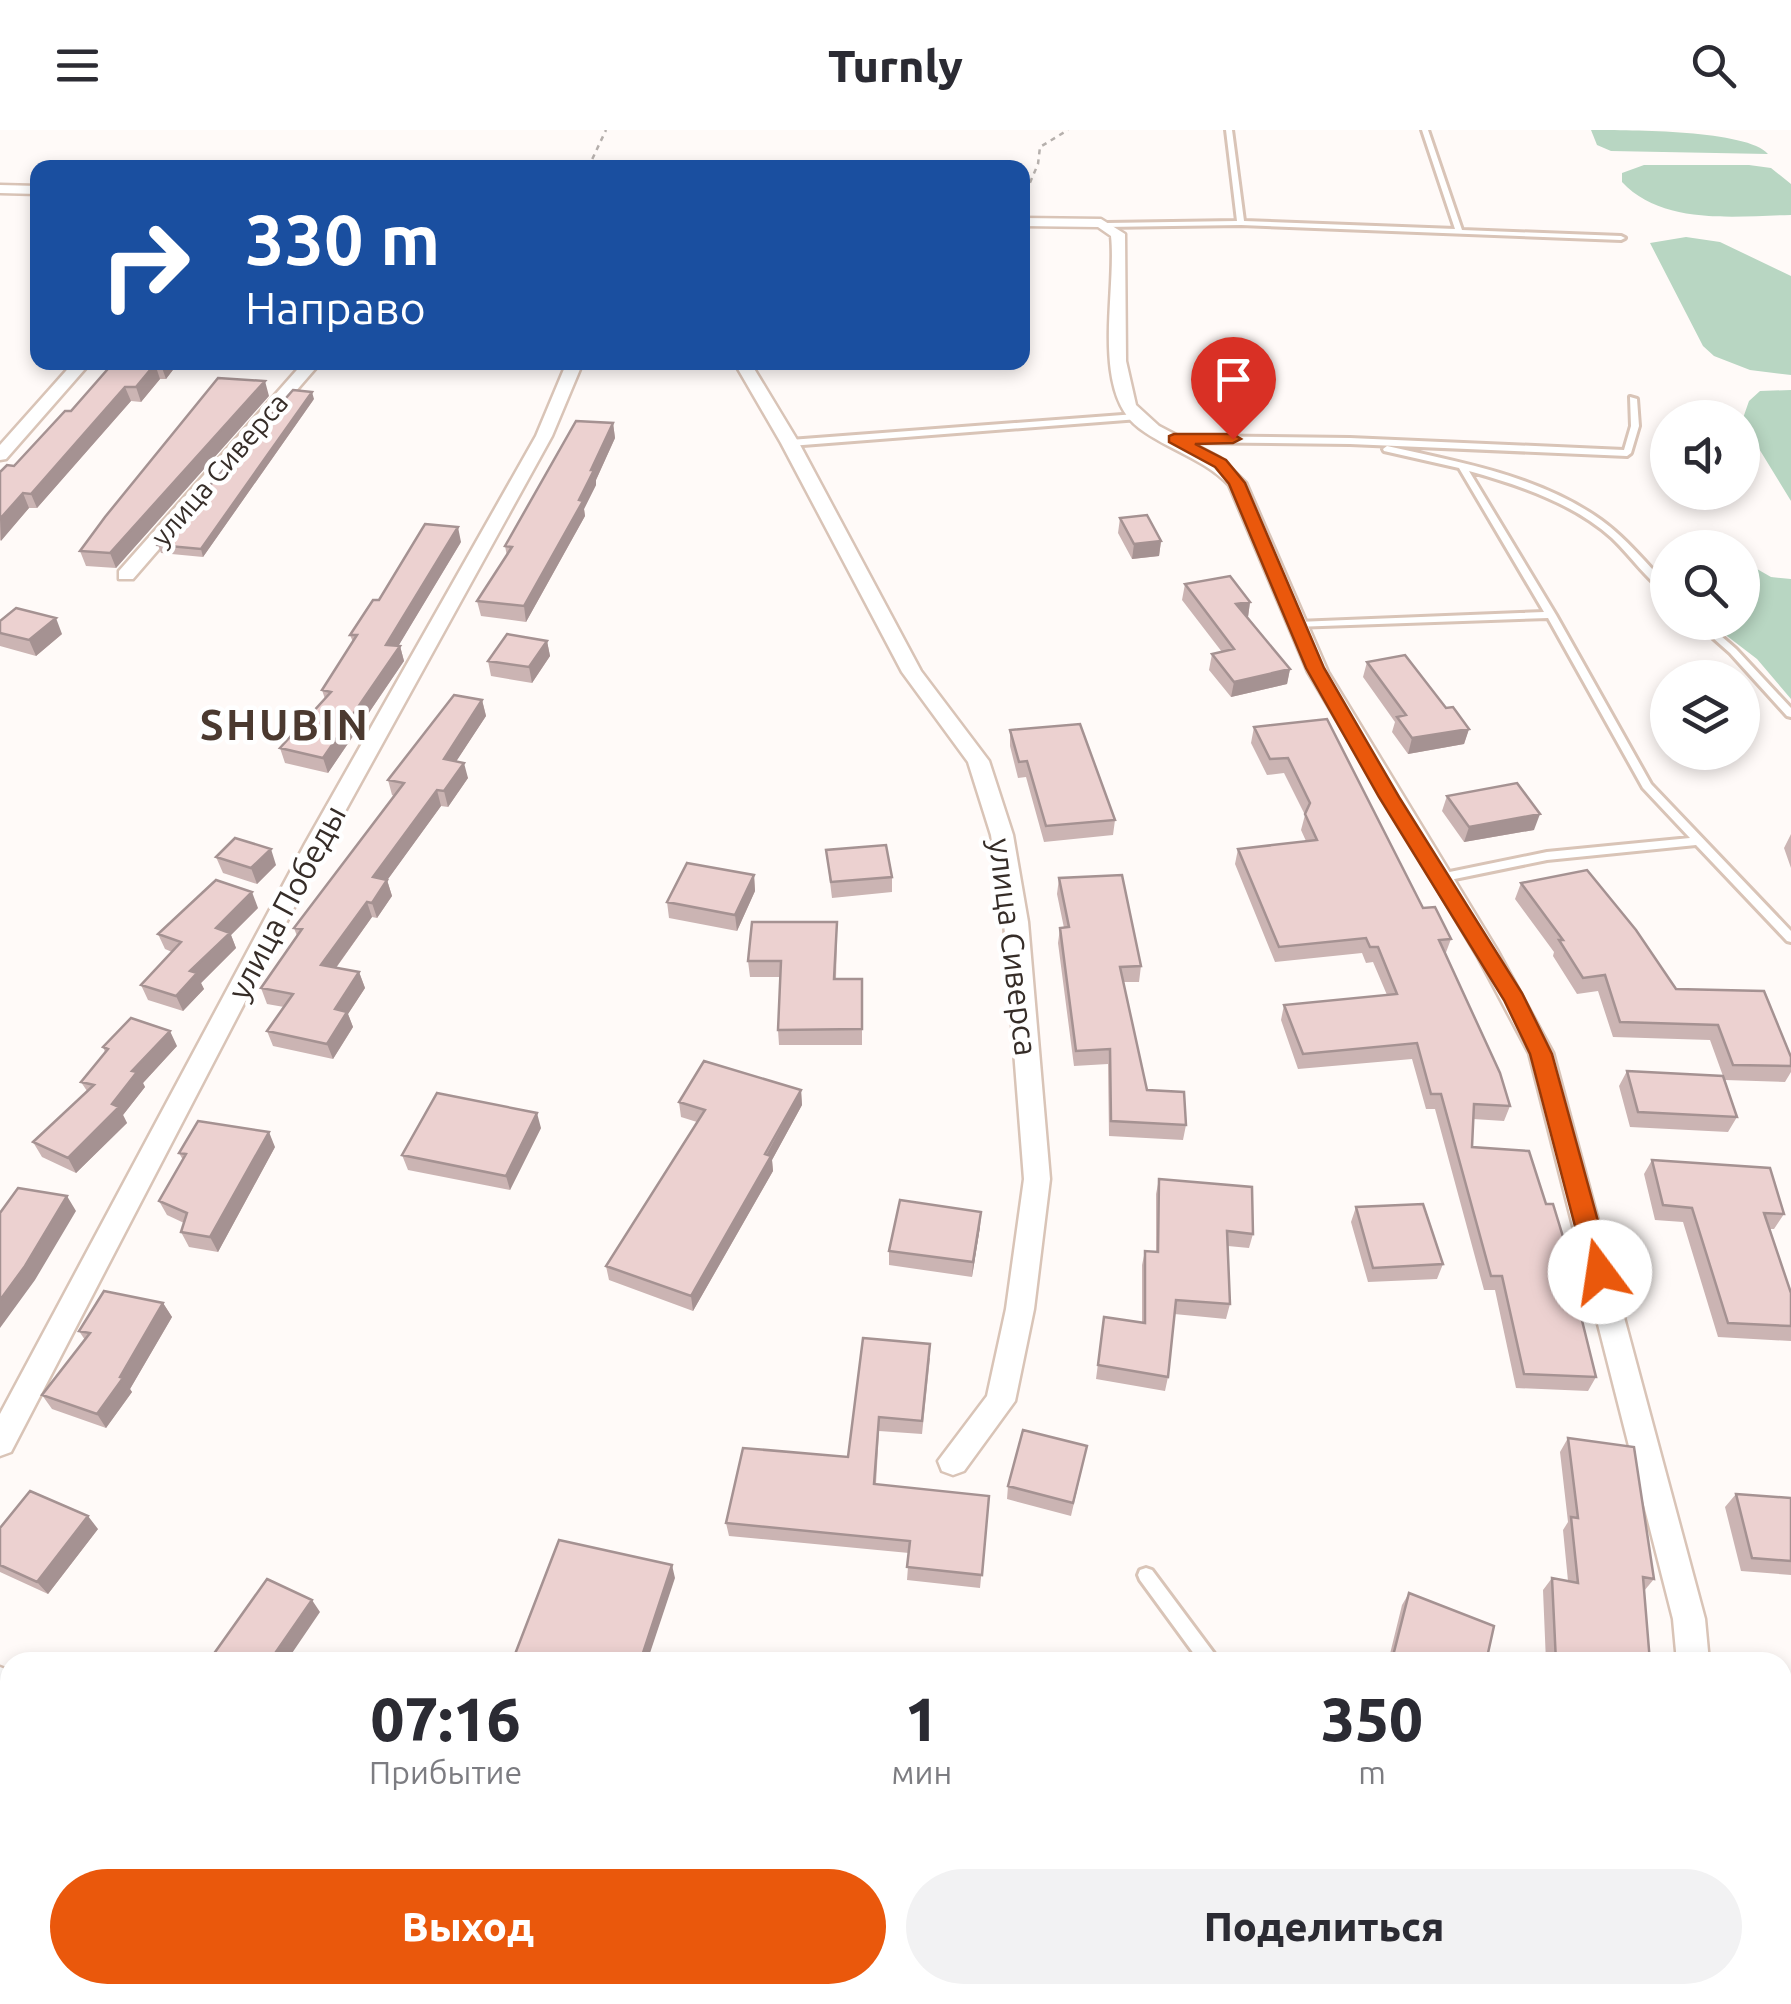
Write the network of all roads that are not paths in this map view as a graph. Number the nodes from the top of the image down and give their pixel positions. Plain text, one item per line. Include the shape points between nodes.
1 (1229, 130) edge
2 (1425, 130) edge
3 (0, 189) edge
4 (30, 190) edge
5 (1030, 222) edge
6 (1240, 223) junction
7 (1106, 225) junction
8 (1459, 232) junction
9 (1621, 238) dead end
10 (76, 370) edge
11 (306, 370) edge
12 (571, 370) edge
13 (747, 370) edge
14 (1634, 399) dead end
15 (1136, 417) junction
16 (1174, 439) junction
17 (1350, 441) junction
18 (790, 442) junction
19 (0, 455) edge
20 (1463, 468) junction
21 (1650, 572) edge
22 (126, 575) dead end
23 (1551, 614) junction
24 (1297, 625) junction
25 (1720, 640) edge
26 (1791, 714) edge
27 (1699, 841) junction
28 (1440, 878) junction
29 (1791, 938) edge
30 (0, 1444) edge
31 (954, 1461) dead end
32 (1146, 1576) dead end
33 (1203, 1652) edge
34 (1692, 1652) edge

1 - 6 lane
2 - 8 lane
3 - 4 street
5 - 7 street
6 - 7 lane
6 - 8 lane
7 - 15 street via 1120,241 1120,388
8 - 9 lane
10 - 19 street
11 - 22 street, улица Сиверса
12 - 30 street, улица Победы via 535,452 316,844
13 - 18 street, улица Сиверса
14 - 17 lane via 1628,453
15 - 16 street
15 - 18 lane
16 - 17 lane
16 - 24 street via 1220,464 1237,483
17 - 20 lane
18 - 31 street, улица Сиверса via 912,672 978,761 1002,835 1016,922 1037,1179 1000,1401
20 - 21 lane via 1585,514
20 - 23 lane
23 - 24 lane
23 - 27 lane via 1647,786
24 - 28 street via 1315,668
25 - 26 lane
27 - 28 lane via 1547,856
27 - 29 lane
28 - 34 street via 1541,1054 1690,1619
32 - 33 lane

